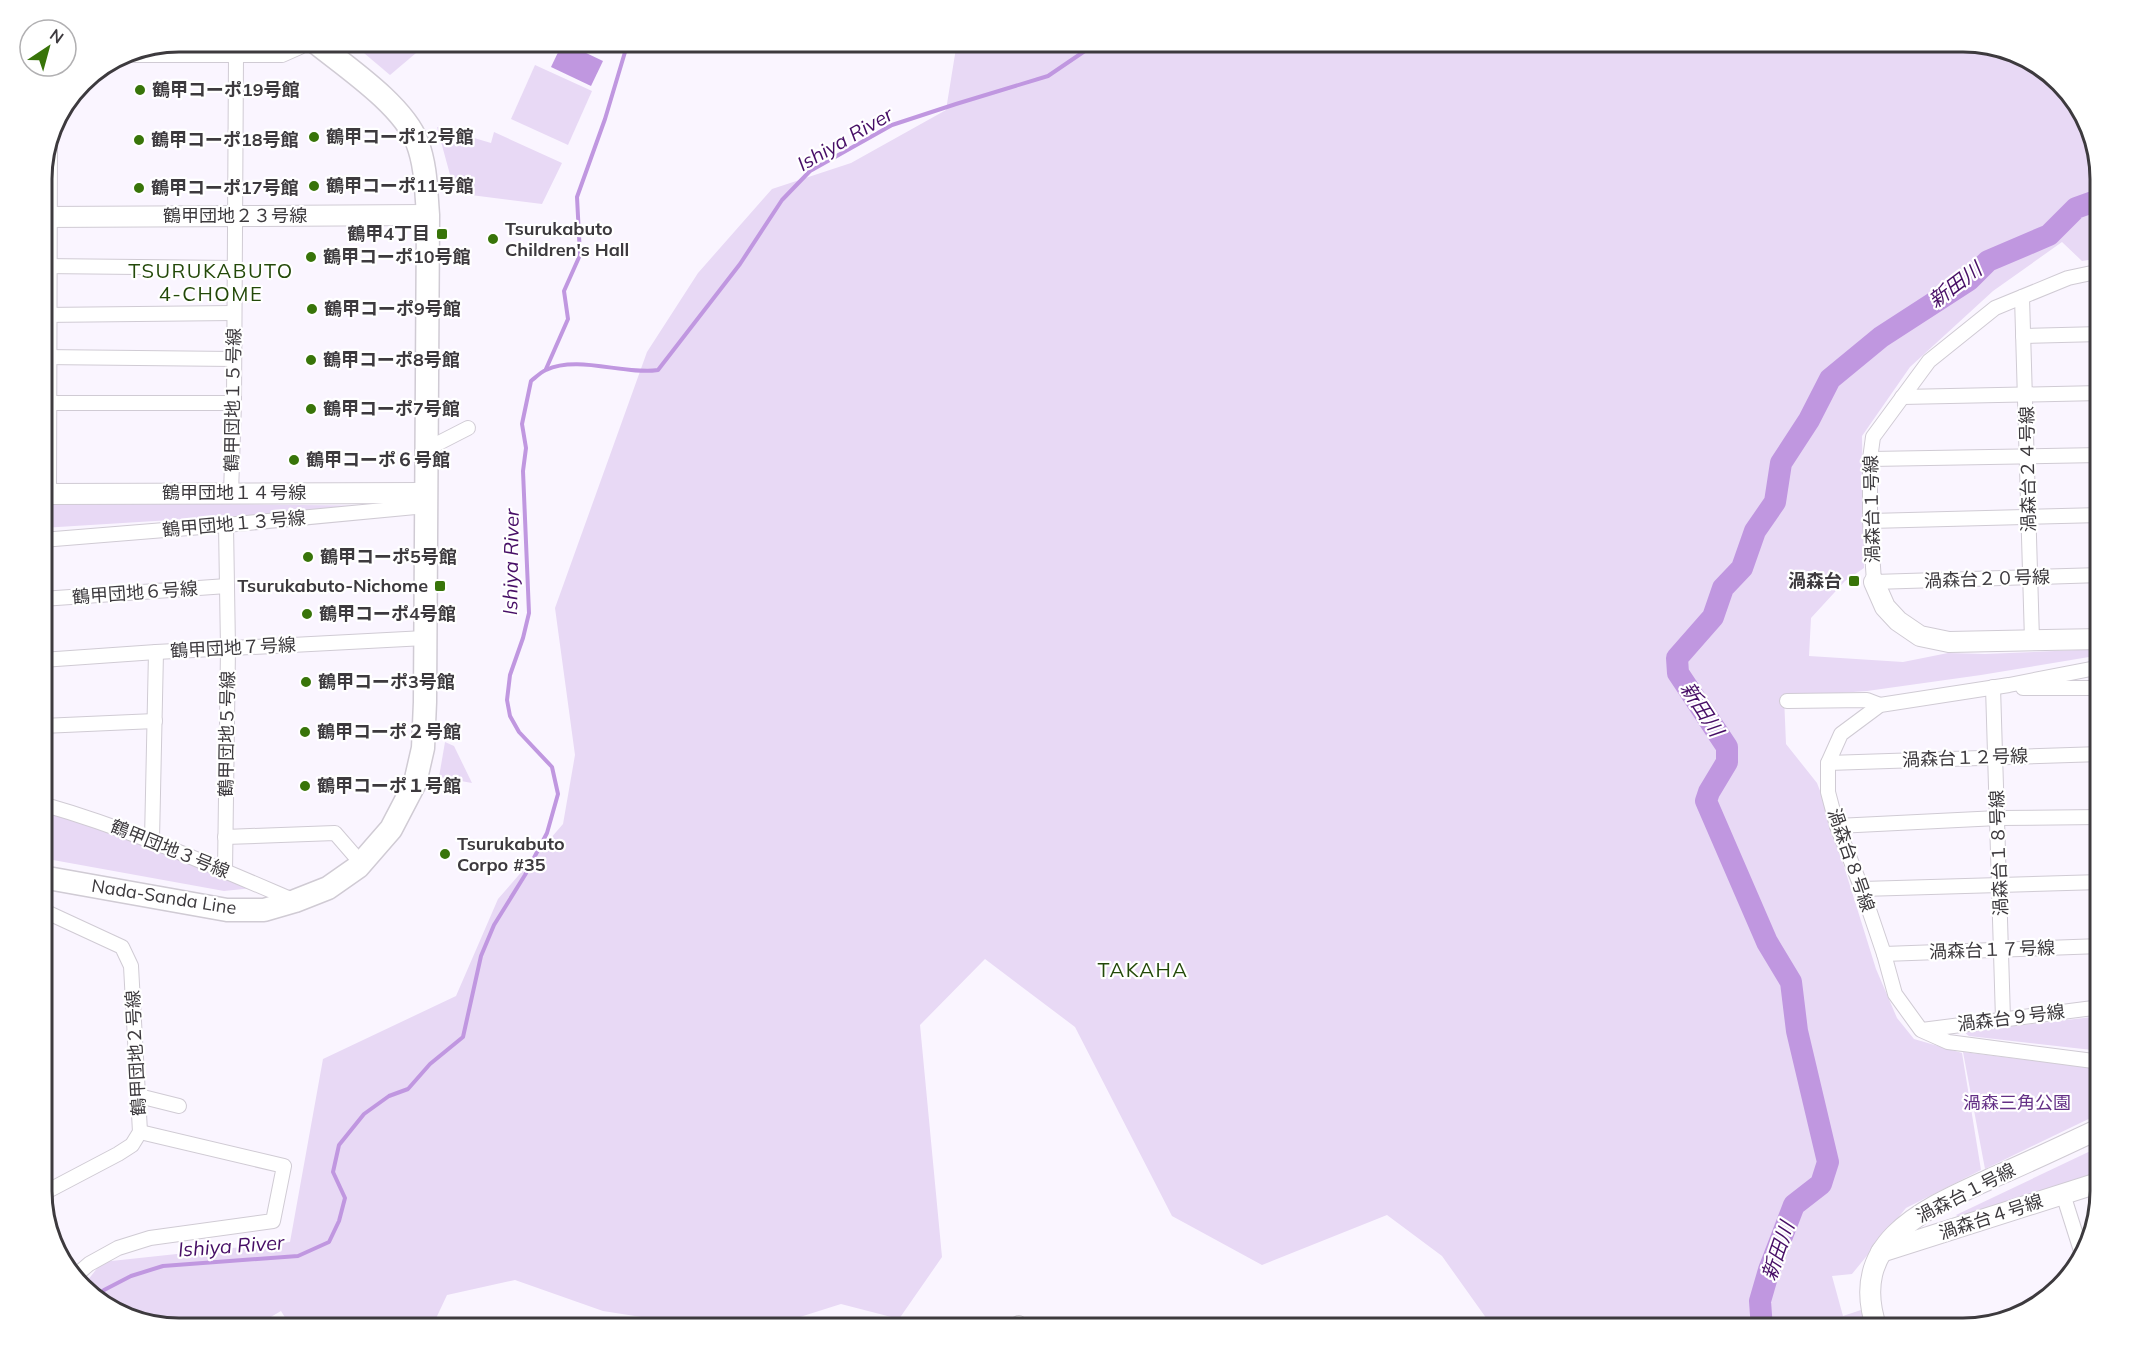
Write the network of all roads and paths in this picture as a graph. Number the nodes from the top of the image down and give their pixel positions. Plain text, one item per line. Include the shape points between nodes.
1 (286, 53) edge
2 (329, 53) edge
3 (154, 55) edge
4 (236, 55) junction
5 (428, 215) junction
6 (235, 216) junction
7 (53, 217) edge
8 (53, 266) edge
9 (235, 268) junction
10 (2090, 273) edge
11 (2022, 297) junction
12 (234, 313) junction
13 (53, 315) edge
14 (2090, 334) edge
15 (2023, 336) junction
16 (53, 357) edge
17 (234, 359) junction
18 (2090, 393) edge
19 (2026, 396) junction
20 (1902, 397) junction
21 (53, 403) edge
22 (234, 403) junction
23 (468, 428) dead end
24 (427, 449) junction
25 (2090, 455) edge
26 (2028, 457) junction
27 (1870, 459) junction
28 (231, 493) junction
29 (53, 494) edge
30 (426, 499) junction
31 (2090, 515) edge
32 (2030, 517) junction
33 (1870, 521) junction
34 (226, 525) junction
35 (53, 539) edge
36 (2090, 575) edge
37 (2030, 577) junction
38 (1874, 582) junction
39 (227, 586) junction
40 (53, 598) edge
41 (425, 638) junction
42 (2090, 639) edge
43 (2032, 640) junction
44 (228, 648) junction
45 (156, 652) junction
46 (53, 659) edge
47 (2090, 669) edge
48 (2009, 685) junction
49 (1993, 687) junction
50 (2090, 687) edge
51 (1788, 701) dead end
52 (1880, 705) junction
53 (155, 721) junction
54 (53, 726) edge
55 (2090, 754) edge
56 (1996, 756) junction
57 (1828, 763) junction
58 (53, 807) edge
59 (2090, 817) edge
60 (1998, 818) junction
61 (1838, 826) junction
62 (225, 837) junction
63 (152, 840) junction
64 (362, 863) junction
65 (225, 871) junction
66 (53, 879) edge
67 (2090, 882) edge
68 (2000, 885) junction
69 (1862, 889) junction
70 (295, 901) junction
71 (53, 915) edge
72 (2090, 946) edge
73 (2001, 950) junction
74 (1884, 954) junction
75 (2090, 1008) edge
76 (2003, 1019) junction
77 (1921, 1030) junction
78 (2090, 1061) edge
79 (139, 1096) junction
80 (179, 1106) dead end
81 (140, 1132) junction
82 (2090, 1133) edge
83 (2090, 1185) edge
84 (53, 1188) edge
85 (2063, 1194) junction
86 (2079, 1244) edge
87 (1881, 1252) junction
88 (81, 1271) edge
89 (1873, 1318) edge

1 - 4 street
2 - 5 main road, Nada-Sanda Line via 409,125 425,169
3 - 4 street
4 - 6 street, 鶴甲団地１５号線
5 - 6 street, 鶴甲団地２３号線
5 - 24 main road, Nada-Sanda Line
6 - 7 street, 鶴甲団地２３号線
6 - 9 street, 鶴甲団地１５号線
8 - 9 street
9 - 12 street, 鶴甲団地１５号線
10 - 11 street, 渦森台１号線
11 - 15 street, 渦森台２４号線
11 - 20 street, 渦森台１号線 via 1995,308 1929,361
12 - 13 street
12 - 17 street, 鶴甲団地１５号線
14 - 15 street
15 - 19 street, 渦森台２４号線
16 - 17 street
17 - 22 street, 鶴甲団地１５号線
18 - 19 street
19 - 20 street
19 - 26 street, 渦森台２４号線
20 - 27 street, 渦森台１号線 via 1872,437
21 - 22 street
22 - 28 street, 鶴甲団地１５号線
23 - 24 street
24 - 30 main road, Nada-Sanda Line
25 - 26 street
26 - 27 street
26 - 32 street, 渦森台２４号線
27 - 33 street, 渦森台１号線
28 - 29 street, 鶴甲団地１４号線
28 - 30 street, 鶴甲団地１４号線
30 - 34 street, 鶴甲団地１３号線
30 - 41 main road, Nada-Sanda Line
31 - 32 street
32 - 33 street
32 - 37 street, 渦森台２４号線
33 - 38 street, 渦森台１号線
34 - 35 street, 鶴甲団地１３号線
34 - 39 street, 鶴甲団地５号線
36 - 37 street, 渦森台２０号線
37 - 38 street, 渦森台２０号線
37 - 43 street, 渦森台２４号線
38 - 43 street, 渦森台１号線 via 1884,608 1920,636 1949,642
39 - 40 street, 鶴甲団地６号線
39 - 44 street, 鶴甲団地５号線
41 - 44 street, 鶴甲団地７号線
41 - 64 main road, Nada-Sanda Line via 423,748 415,783 391,829
42 - 43 street, 渦森台１号線
44 - 45 street, 鶴甲団地７号線
44 - 62 street, 鶴甲団地５号線
45 - 46 street, 鶴甲団地７号線
45 - 53 street
47 - 48 street, 渦森台８号線
48 - 49 street, 渦森台８号線
48 - 50 street via 2025,689
49 - 52 street, 渦森台８号線
49 - 56 street, 渦森台１８号線
51 - 52 street via 1866,700
52 - 57 street, 渦森台８号線 via 1841,734
53 - 54 street
53 - 63 street
55 - 56 street, 渦森台１２号線
56 - 57 street, 渦森台１２号線
56 - 60 street, 渦森台１８号線
57 - 61 street, 渦森台８号線 via 1828,792
58 - 63 street, 鶴甲団地３号線
59 - 60 street
60 - 61 street
60 - 68 street, 渦森台１８号線
61 - 69 street, 渦森台８号線
62 - 64 street via 335,833
62 - 65 street, 鶴甲団地５号線
63 - 65 street, 鶴甲団地３号線
64 - 70 main road, Nada-Sanda Line via 328,888
65 - 70 street, 鶴甲団地３号線
66 - 70 main road, Nada-Sanda Line via 228,910 264,910
67 - 68 street
68 - 69 street
68 - 73 street, 渦森台１８号線
69 - 74 street, 渦森台８号線
71 - 79 street, 鶴甲団地２号線 via 122,947 127,954
72 - 73 street, 渦森台１７号線
73 - 74 street, 渦森台１７号線
73 - 76 street, 渦森台１８号線
74 - 77 street, 渦森台８号線 via 1894,994
75 - 76 street, 渦森台９号線
76 - 77 street, 渦森台９号線
77 - 78 street, 渦森台８号線 via 1948,1042
79 - 80 street
79 - 81 street, 鶴甲団地２号線
81 - 84 street, 鶴甲団地２号線 via 132,1145
81 - 88 street via 284,1166 273,1221 150,1238 118,1248
82 - 87 street, 渦森台１号線 via 1932,1206 1904,1225
83 - 85 street, 渦森台４号線
85 - 86 street
85 - 87 street, 渦森台４号線
87 - 89 street, 渦森台１号線 via 1870,1281

